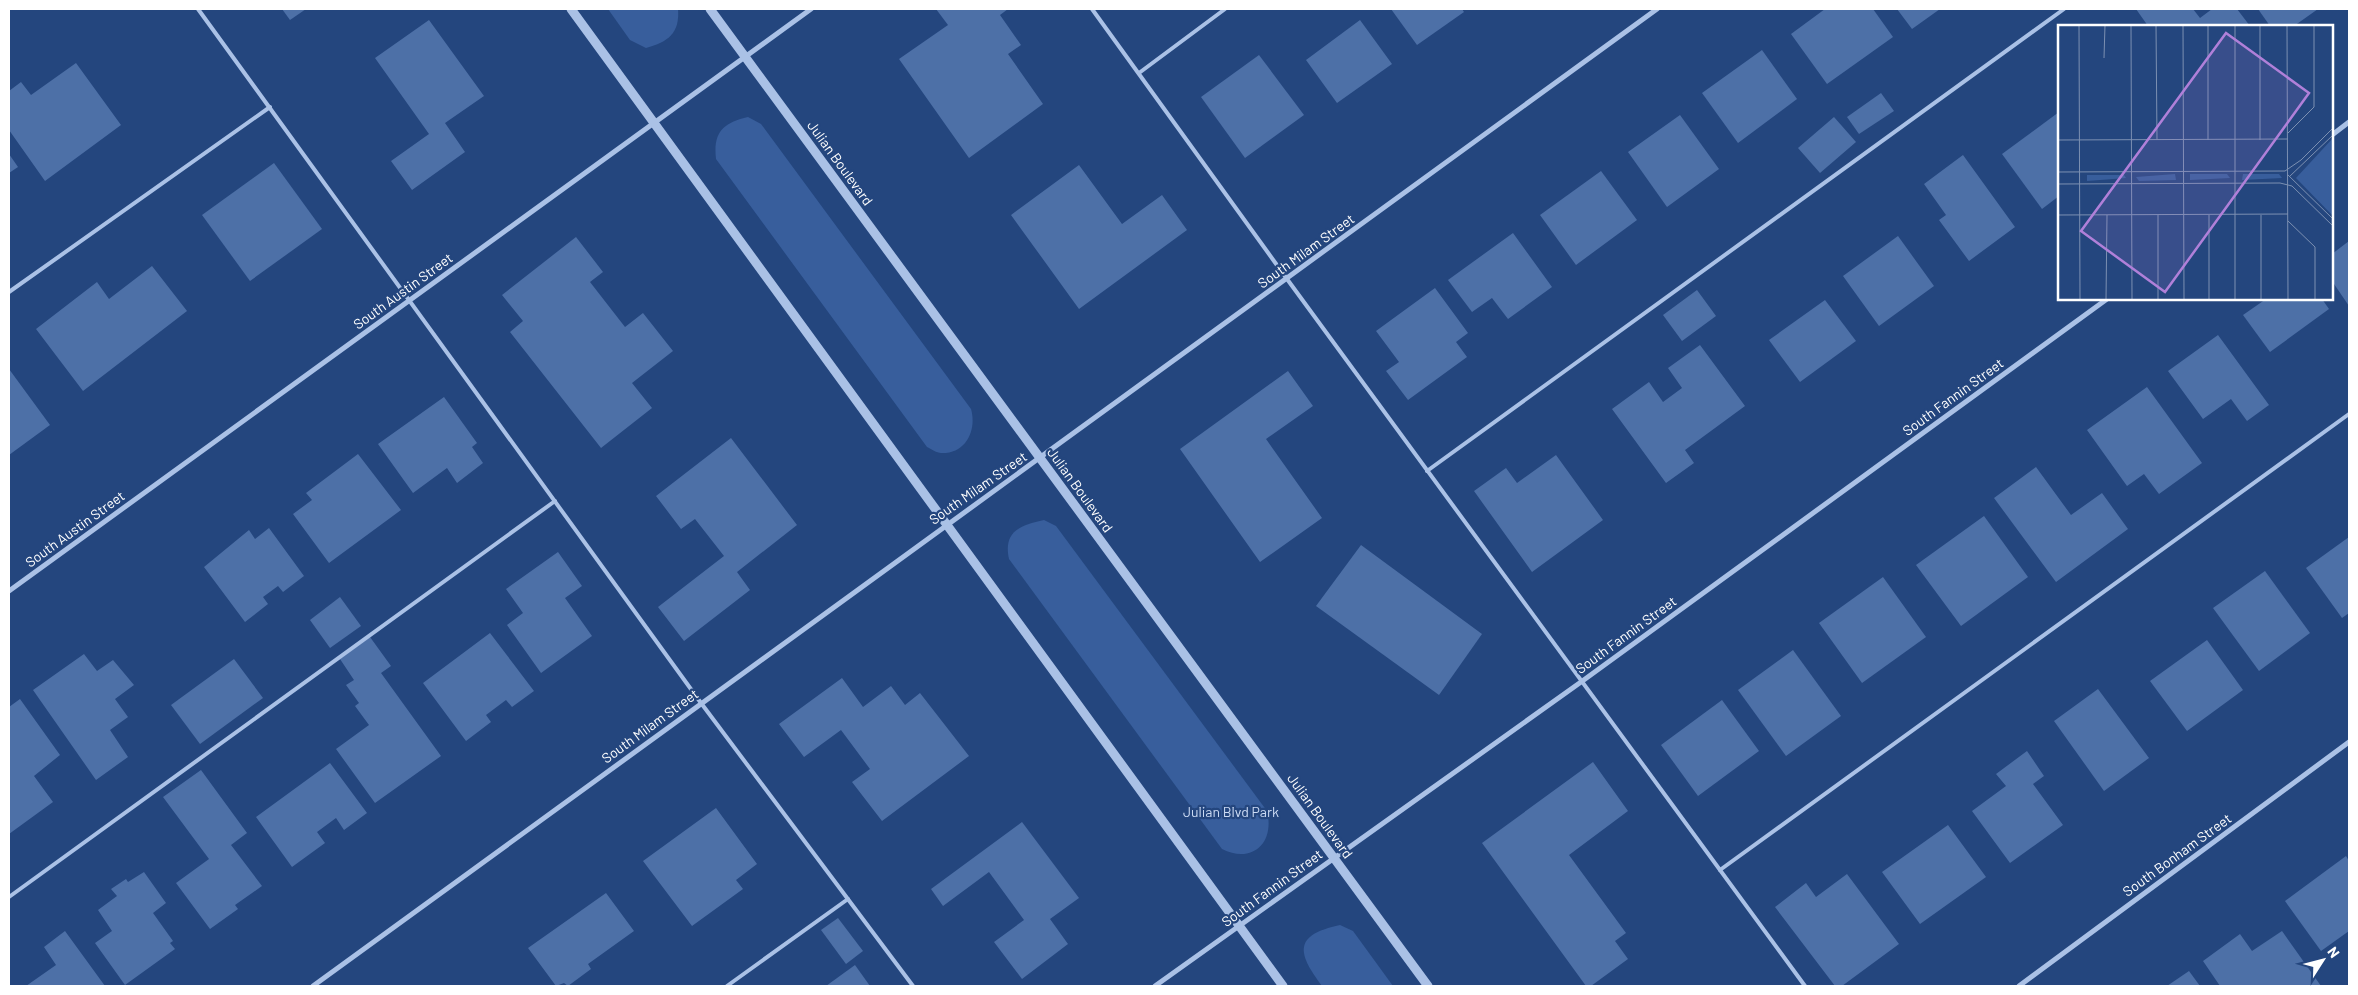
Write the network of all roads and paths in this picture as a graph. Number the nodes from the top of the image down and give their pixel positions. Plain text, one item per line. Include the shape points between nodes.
1 (198, 9) edge
2 (571, 9) edge
3 (710, 9) edge
4 (810, 9) edge
5 (1092, 9) edge
6 (1225, 9) edge
7 (1657, 9) edge
8 (2064, 9) edge
9 (745, 57) junction
10 (1138, 73) junction
11 (270, 107) junction
12 (654, 122) junction
13 (2349, 122) edge
14 (2333, 134) edge
15 (1287, 279) junction
16 (9, 292) edge
17 (410, 300) junction
18 (2106, 300) edge
19 (2349, 414) edge
20 (1040, 459) junction
21 (1427, 471) junction
22 (555, 501) junction
23 (945, 525) junction
24 (9, 591) edge
25 (1581, 682) junction
26 (701, 703) junction
27 (2349, 742) edge
28 (1334, 857) junction
29 (1720, 870) junction
30 (9, 897) edge
31 (848, 899) junction
32 (1238, 926) junction
33 (313, 986) edge
34 (727, 986) edge
35 (914, 986) edge
36 (1155, 986) edge
37 (1283, 986) edge
38 (1428, 986) edge
39 (1805, 986) edge
40 (2019, 986) edge

1 - 11 lane
2 - 12 street
3 - 9 street, Julian Boulevard
4 - 9 street, South Austin Street
5 - 10 lane
6 - 10 lane
7 - 15 street, South Milam Street
8 - 21 lane
9 - 12 street, South Austin Street
9 - 20 street, Julian Boulevard
10 - 15 lane
11 - 16 lane
11 - 17 lane
12 - 17 street, South Austin Street
12 - 23 street
13 - 14 street
15 - 20 street, South Milam Street
15 - 21 lane
17 - 22 lane
17 - 24 street, South Austin Street
18 - 25 street, South Fannin Street
19 - 29 lane
20 - 23 street, South Milam Street
20 - 28 street, Julian Boulevard
21 - 25 lane
22 - 26 lane
22 - 30 lane
23 - 26 street, South Milam Street
23 - 32 street
25 - 28 street, South Fannin Street
25 - 29 lane
26 - 31 lane
26 - 33 street, South Milam Street
27 - 40 street, South Bonham Street
28 - 32 street, South Fannin Street
28 - 38 street, Julian Boulevard
29 - 39 lane
31 - 34 lane
31 - 35 lane
32 - 36 street, South Fannin Street
32 - 37 street

